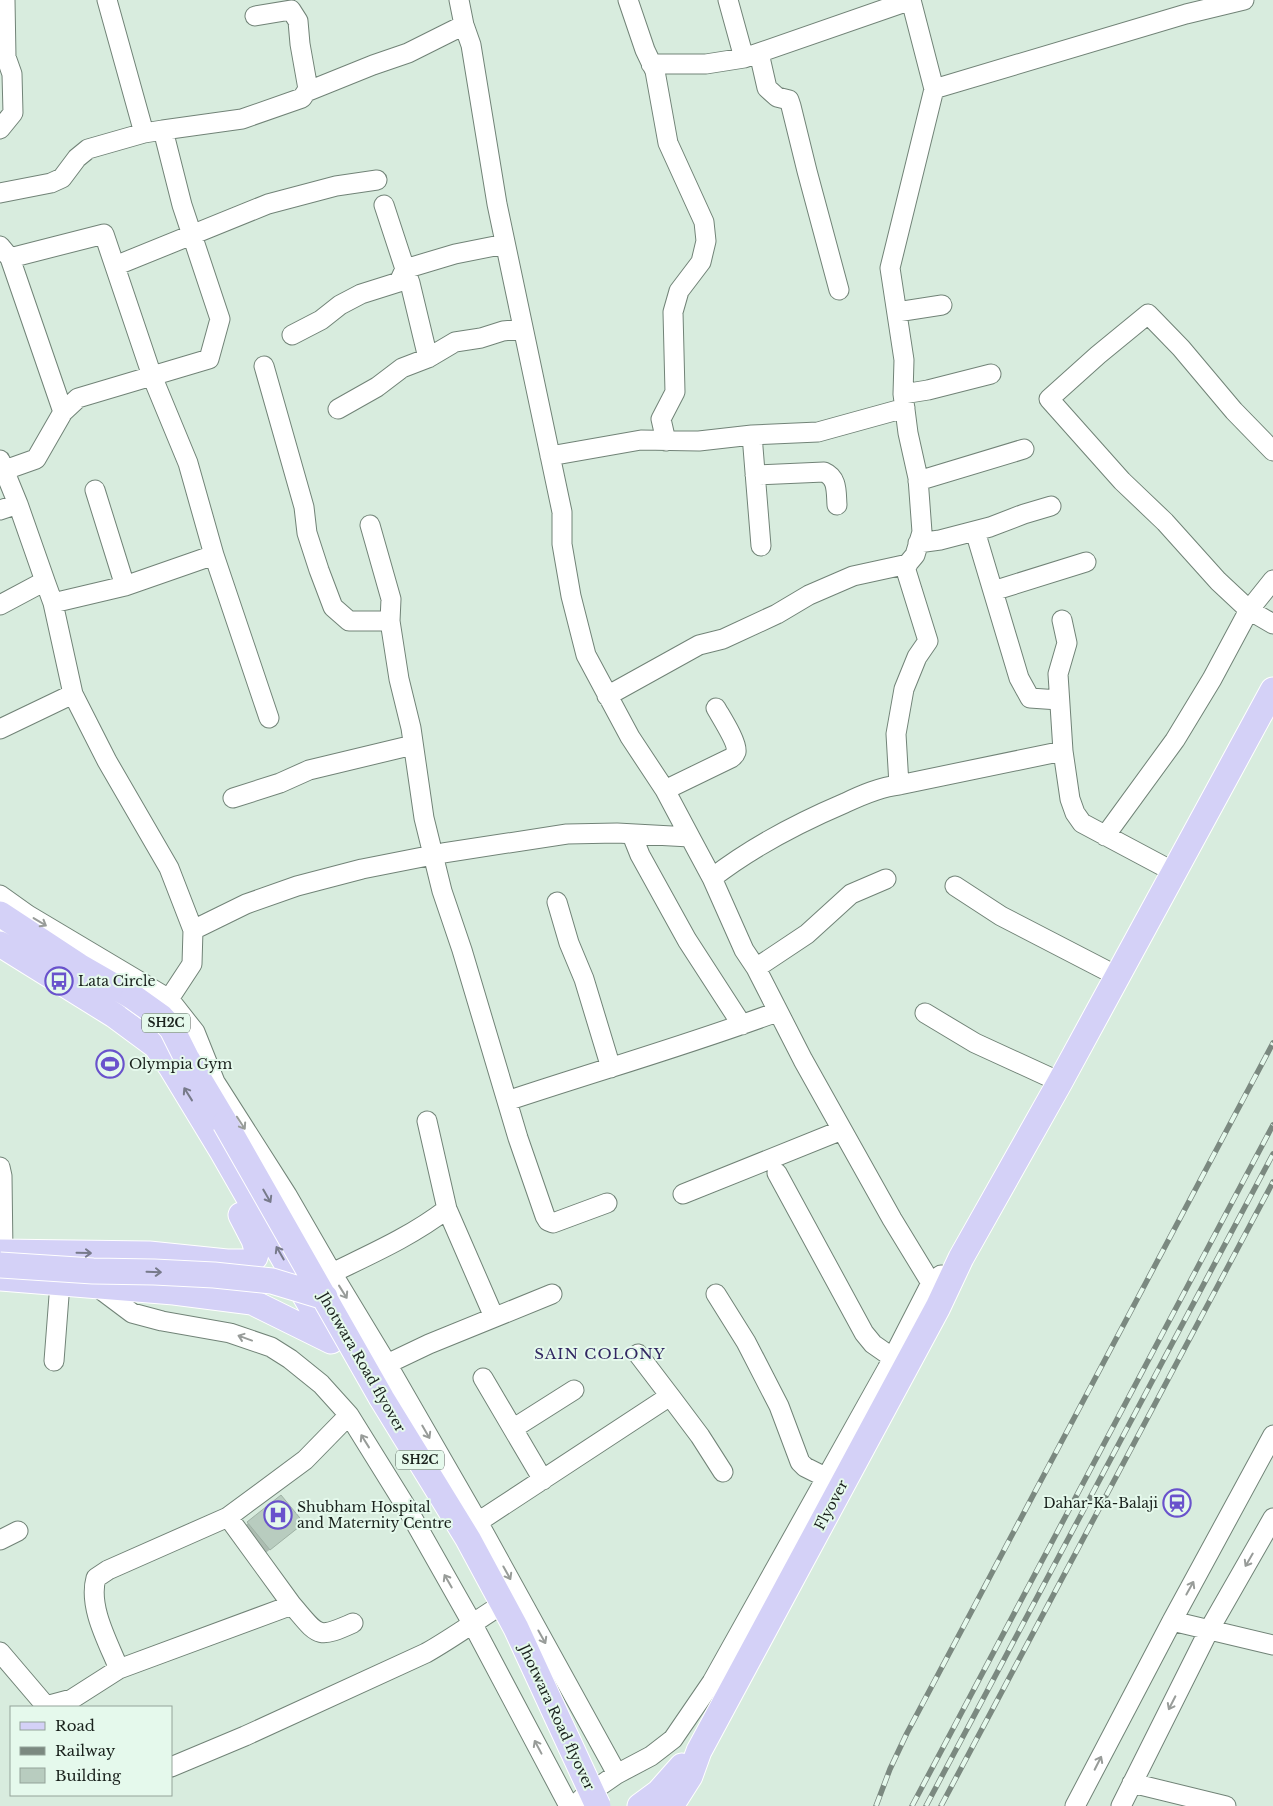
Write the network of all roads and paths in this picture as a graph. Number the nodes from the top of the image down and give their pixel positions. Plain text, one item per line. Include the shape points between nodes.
1 (5, 0) edge
2 (107, 0) edge
3 (459, 0) edge
4 (628, 0) edge
5 (728, 0) edge
6 (911, 0) edge
7 (1244, 0) edge
8 (255, 16) dead end
9 (464, 25) junction
10 (752, 55) junction
11 (651, 64) junction
12 (934, 89) junction
13 (306, 92) junction
14 (0, 129) edge
15 (154, 132) junction
16 (377, 180) dead end
17 (0, 193) edge
18 (384, 205) dead end
19 (192, 235) junction
20 (505, 244) junction
21 (5, 252) edge
22 (115, 266) junction
23 (405, 269) junction
24 (839, 290) dead end
25 (942, 305) dead end
26 (896, 312) junction
27 (523, 329) junction
28 (292, 335) dead end
29 (428, 358) junction
30 (264, 366) dead end
31 (991, 374) dead end
32 (152, 376) junction
33 (904, 401) junction
34 (338, 409) dead end
35 (63, 412) junction
36 (752, 435) junction
37 (666, 441) junction
38 (1024, 449) dead end
39 (1273, 451) edge
40 (550, 456) junction
41 (2, 465) edge
42 (755, 475) junction
43 (918, 481) junction
44 (95, 490) dead end
45 (18, 504) junction
46 (837, 505) dead end
47 (1051, 506) dead end
48 (0, 510) edge
49 (370, 525) dead end
50 (975, 531) junction
51 (918, 543) junction
52 (761, 546) dead end
53 (214, 555) junction
54 (1086, 562) dead end
55 (908, 564) junction
56 (1273, 580) edge
57 (45, 581) junction
58 (125, 586) junction
59 (993, 591) junction
60 (53, 604) junction
61 (0, 605) edge
62 (1248, 610) junction
63 (1062, 620) dead end
64 (390, 621) junction
65 (1273, 624) edge
66 (1273, 690) edge
67 (73, 694) junction
68 (607, 696) junction
69 (1059, 700) junction
70 (716, 708) dead end
71 (269, 718) dead end
72 (0, 729) edge
73 (413, 745) junction
74 (1062, 751) junction
75 (899, 785) junction
76 (665, 790) junction
77 (233, 798) dead end
78 (632, 835) junction
79 (1105, 836) junction
80 (690, 837) junction
81 (433, 855) junction
82 (1174, 872) junction
83 (712, 878) junction
84 (886, 879) dead end
85 (955, 886) dead end
86 (0, 895) edge
87 (557, 902) dead end
88 (0, 914) edge
89 (193, 930) junction
90 (4, 953) edge
91 (756, 968) junction
92 (1117, 976) junction
93 (170, 999) junction
94 (778, 1012) junction
95 (925, 1013) dead end
96 (742, 1025) junction
97 (141, 1034) junction
98 (179, 1063) junction
99 (611, 1068) junction
100 (1060, 1082) junction
101 (507, 1101) junction
102 (427, 1121) dead end
103 (842, 1130) junction
104 (222, 1151) junction
105 (0, 1167) edge
106 (777, 1173) dead end
107 (683, 1194) dead end
108 (607, 1203) dead end
109 (447, 1209) junction
110 (1, 1257) edge
111 (961, 1258) junction
112 (332, 1274) junction
113 (0, 1278) edge
114 (60, 1283) junction
115 (931, 1283) junction
116 (96, 1286) junction
117 (552, 1294) dead end
118 (716, 1294) dead end
119 (325, 1297) junction
120 (494, 1317) junction
121 (331, 1341) junction
122 (638, 1354) dead end
123 (892, 1358) junction
124 (54, 1361) dead end
125 (387, 1364) junction
126 (483, 1378) dead end
127 (574, 1390) dead end
128 (670, 1396) junction
129 (349, 1415) junction
130 (514, 1428) junction
131 (1270, 1447) edge
132 (723, 1472) dead end
133 (826, 1477) junction
134 (543, 1480) junction
135 (228, 1517) junction
136 (1273, 1518) edge
137 (478, 1522) junction
138 (18, 1531) dead end
139 (0, 1540) edge
140 (518, 1594) junction
141 (292, 1605) junction
142 (1172, 1621) junction
143 (353, 1623) dead end
144 (472, 1623) junction
145 (1209, 1630) junction
146 (1273, 1645) edge
147 (4, 1665) edge
148 (119, 1669) junction
149 (45, 1706) edge
150 (49, 1706) edge
151 (699, 1752) junction
152 (172, 1767) edge
153 (617, 1774) junction
154 (1132, 1784) junction
155 (570, 1806) edge
156 (580, 1806) edge
157 (598, 1806) edge
158 (640, 1806) edge
159 (671, 1806) edge
160 (1075, 1806) edge
161 (1121, 1806) edge
162 (1226, 1806) edge

1 - 14 street via 6,57 12,74 13,113
2 - 15 street
3 - 9 street
4 - 11 street
5 - 10 street
6 - 10 street
6 - 12 street
7 - 12 street via 1186,14
8 - 13 street via 291,10 298,21
9 - 13 street via 408,53
9 - 20 street via 471,45
10 - 11 street via 706,64
10 - 24 street via 767,88 777,97 789,100
11 - 37 street via 668,143 704,222 706,241 702,262 679,291 674,312 675,392 661,419
12 - 26 street via 890,268
13 - 15 street via 302,98 242,118
15 - 17 street via 88,149 62,178 51,183
15 - 19 street
16 - 19 street via 336,186 268,204
18 - 23 street
19 - 22 street
19 - 32 street via 220,319 214,343 209,359
20 - 23 street via 454,254
20 - 27 street
21 - 22 street via 104,234
21 - 35 street
22 - 32 street
23 - 28 street via 399,282 360,294
23 - 29 street
25 - 26 street
26 - 33 street via 904,360
27 - 29 street via 454,342
27 - 40 street
29 - 34 street via 402,368 377,387
30 - 64 street via 304,507 307,532 333,607 349,621
31 - 33 street
32 - 35 street via 78,398
32 - 53 street via 188,463
33 - 36 street via 818,432
33 - 43 street
35 - 41 street via 36,459
36 - 37 street
36 - 42 street
37 - 40 street via 641,440
38 - 43 street
39 - 62 street via 1148,314 1049,399 1122,481
40 - 68 street via 562,512 562,544 571,596 586,656
41 - 45 street
42 - 46 street via 824,472 833,478
42 - 52 street
43 - 51 street via 922,532
44 - 58 street
45 - 48 street
45 - 57 street
47 - 50 street
49 - 64 street via 391,599
50 - 51 street
50 - 59 street
51 - 55 street
53 - 58 street
53 - 71 street
54 - 59 street
55 - 68 street via 854,576 809,595 723,639 699,645
55 - 75 street via 905,567 928,641 917,657 904,688 896,734
56 - 62 street
57 - 60 street
57 - 61 street
58 - 60 street
59 - 69 street via 1019,678 1030,698
60 - 67 street
62 - 65 street
62 - 79 street via 1212,679 1174,740
63 - 69 street via 1067,643 1058,674
64 - 73 street
66 - 82 main road, Flyover
67 - 72 street
67 - 89 street via 107,761 169,868
68 - 76 street
69 - 74 street
70 - 76 street via 734,742 735,754
73 - 77 street via 309,770
73 - 81 street
74 - 75 street
74 - 79 street via 1075,813 1082,823
75 - 83 street via 875,791 822,813 776,836
76 - 80 street
78 - 80 street
78 - 81 street via 567,834
78 - 96 street via 640,856 687,940
79 - 82 street
80 - 83 street
81 - 89 street via 297,886 246,904
81 - 101 street
82 - 92 main road, Flyover
83 - 91 street via 744,950
84 - 91 street via 851,894 807,934
85 - 92 street via 1001,916
86 -> 93 street
87 - 99 street
88 - 98 main road, SH2C, bridge via 161,1017 172,1029
89 - 93 street via 192,964
90 - 97 main road, SH2C via 114,1015
91 - 94 street
92 - 100 main road, Flyover
93 - 97 street
93 -> 112 street via 195,1032 215,1082 287,1194
94 - 96 street
94 - 103 street
95 - 100 street via 975,1043
96 - 99 street
97 - 98 main road, SH2C
104 -> 98 main road, Jhotwara Road flyover
98 -> 119 main road, Jhotwara Road flyover / SH2C, bridge via 216,1108
99 - 101 street
100 - 111 main road, Flyover
101 - 108 street via 548,1221 553,1223
102 - 109 street
103 - 107 street
103 - 115 street
110 -> 104 main road via 149,1254 247,1262 257,1250 219,1174
121 -> 104 main road, Jhotwara Road flyover
105 - 110 street
106 - 123 street via 864,1333
109 - 112 street via 404,1237
109 - 120 street
110 -> 119 main road, bridge via 93,1271 214,1275 272,1282
111 - 115 street
111 - 151 main road, Flyover via 938,1307
112 -> 125 street
113 - 114 main road
114 - 116 main road
114 - 124 street
115 - 123 street
116 - 121 main road via 252,1302
129 -> 116 street via 321,1384 271,1347 230,1333 132,1313
117 - 120 street
118 - 133 street via 746,1342 779,1406 800,1462
119 - 157 main road, Jhotwara Road flyover / SH2C, bridge via 382,1399 468,1539 516,1628
120 - 125 street
121 - 156 main road, Jhotwara Road flyover via 461,1554 511,1653
122 - 128 street
123 - 133 street
125 -> 137 street
126 - 130 street
127 - 130 street
128 - 132 street
128 - 134 street
129 - 135 street via 305,1460
144 -> 129 street
130 - 134 street
142 -> 131 street
133 - 153 street via 690,1717 673,1739 651,1756
134 - 137 street
135 - 141 street
135 - 148 street via 96,1578 94,1604
136 -> 145 street
137 -> 140 street
138 - 139 street
140 - 144 street
140 -> 153 street
141 - 143 street via 312,1628 324,1634
141 - 148 street
142 - 145 street
160 -> 142 street
144 - 152 street via 426,1654
155 -> 144 street
145 - 146 street
145 -> 154 street
147 - 149 street
148 - 150 street via 72,1699
151 - 158 main road, Flyover via 659,1792
151 - 159 main road, Flyover via 690,1776
153 - 155 street
154 - 161 street
154 - 162 street

